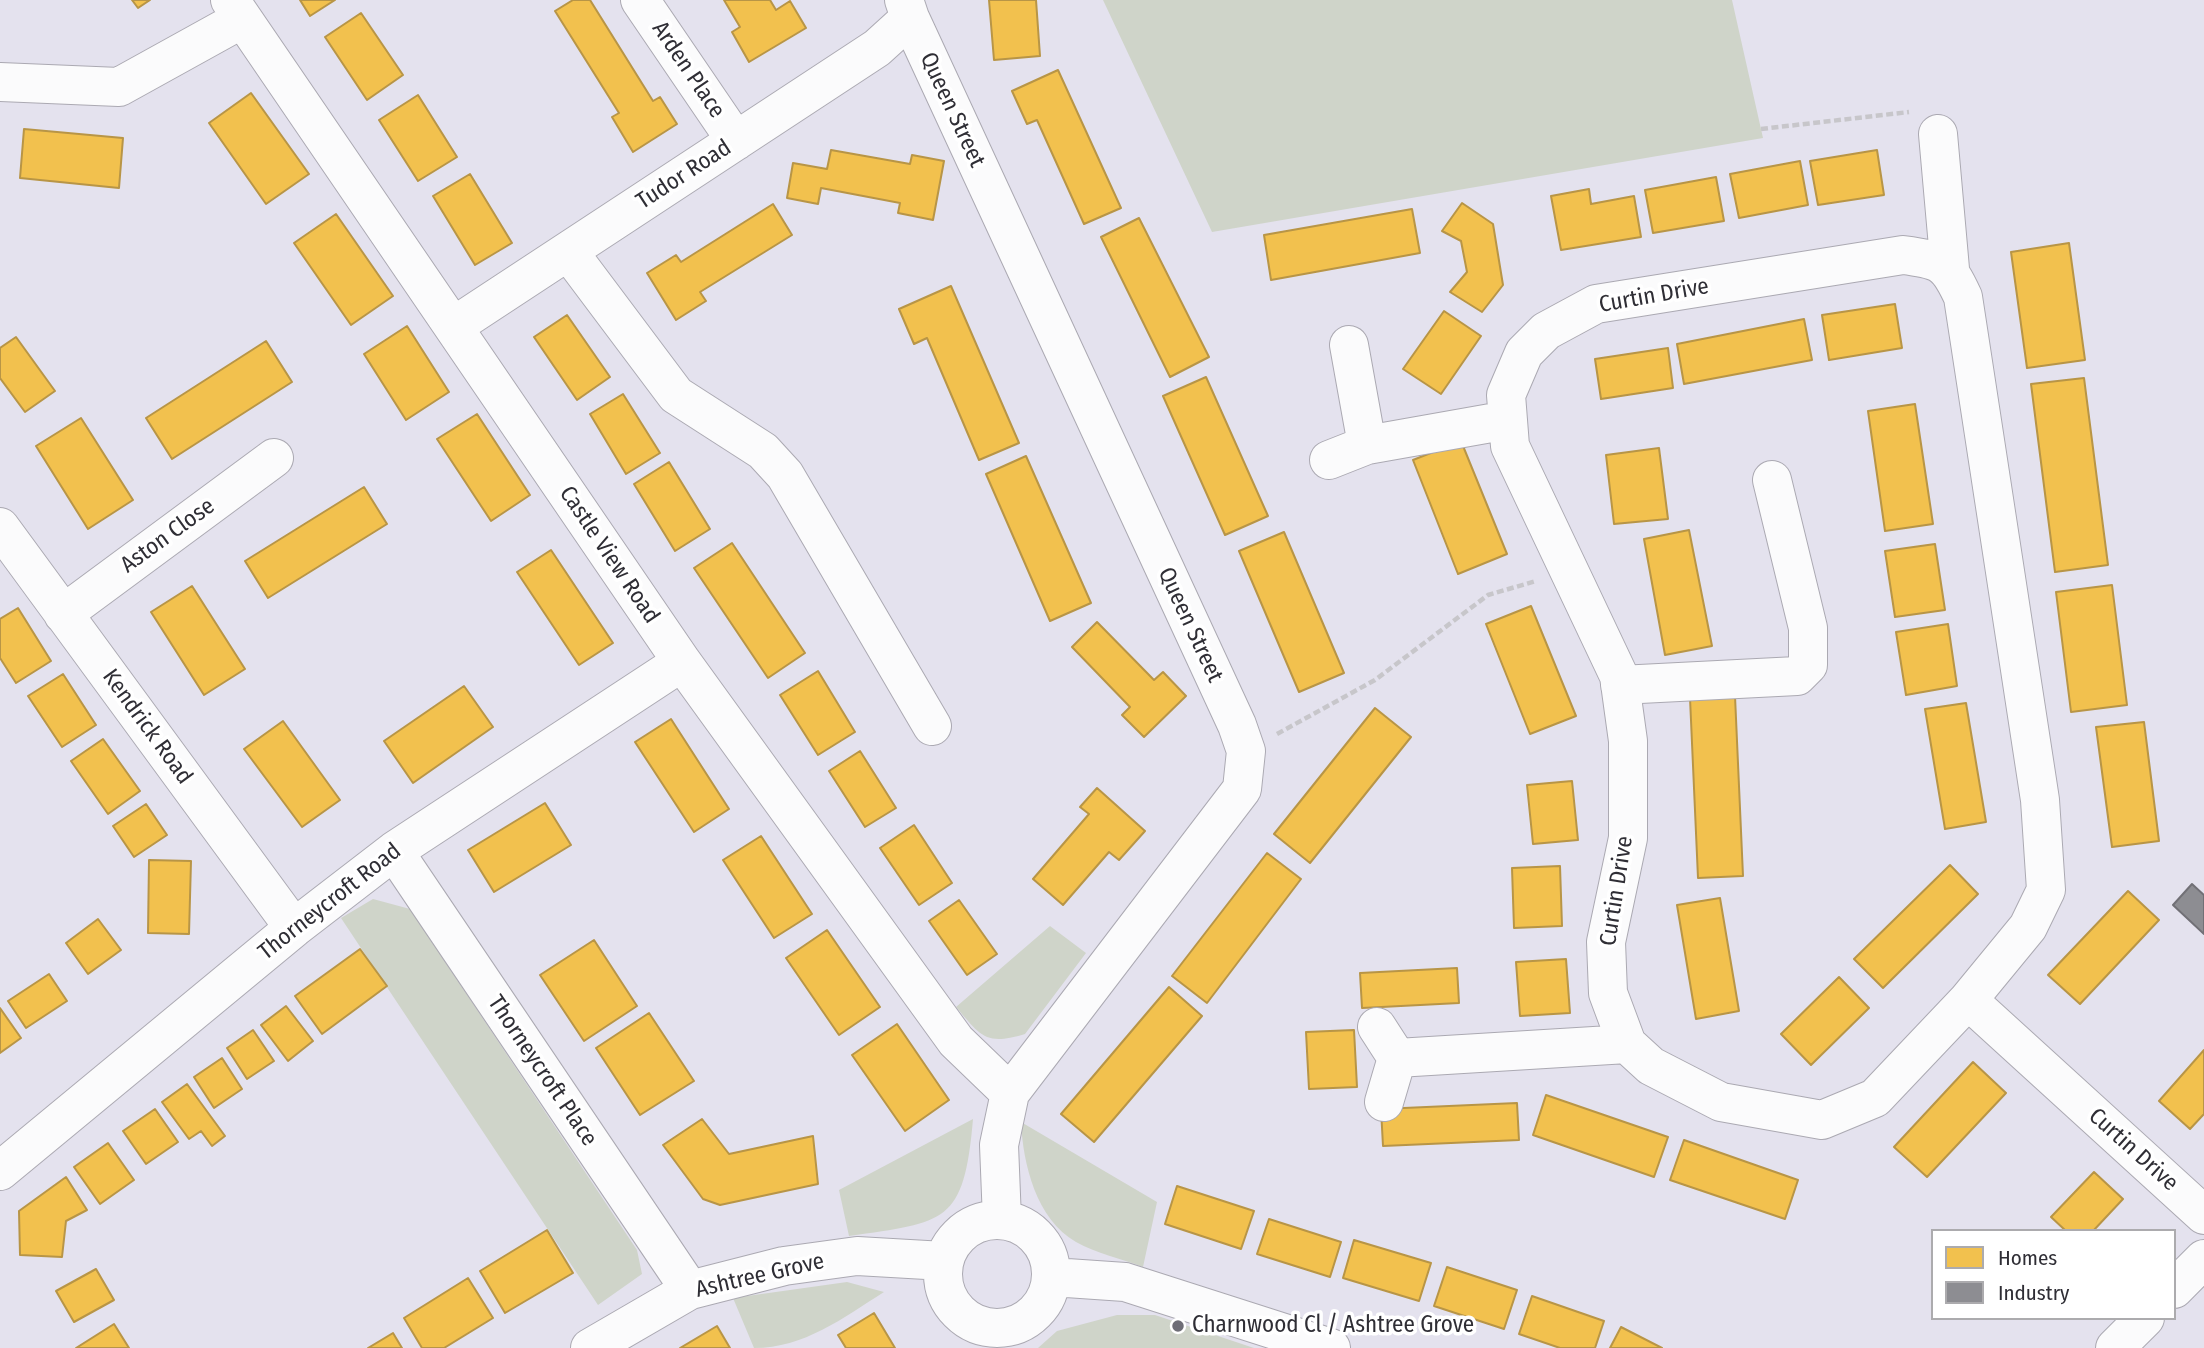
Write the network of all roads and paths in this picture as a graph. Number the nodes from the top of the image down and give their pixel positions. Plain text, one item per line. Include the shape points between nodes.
1 (640, 0) edge
2 (236, 9) edge
3 (907, 9) edge
4 (0, 82) edge
5 (1761, 129) dead end
6 (1938, 134) joint
7 (736, 141) junction
8 (568, 251) junction
9 (1950, 269) junction
10 (454, 326) junction
11 (1349, 345) dead end
12 (1508, 420) junction
13 (1367, 445) junction
14 (274, 458) dead end
15 (1329, 460) dead end
16 (1772, 480) dead end
17 (0, 527) edge
18 (1569, 571) junction
19 (63, 614) junction
20 (682, 662) junction
21 (1620, 685) junction
22 (932, 726) dead end
23 (1246, 751) junction
24 (394, 851) junction
25 (294, 928) junction
26 (1968, 1000) junction
27 (1627, 1044) junction
28 (1010, 1093) junction
29 (1384, 1102) dead end
30 (0, 1171) edge
31 (2204, 1215) edge
32 (1002, 1220) junction
33 (2204, 1259) edge
34 (944, 1261) junction
35 (1052, 1277) junction
36 (2176, 1287) edge
37 (690, 1290) junction
38 (2143, 1320) edge
39 (989, 1338) edge
40 (590, 1348) edge
41 (1331, 1348) edge
42 (2115, 1348) edge

1 - 7 street, Arden Place
2 - 4 street via 119,87
2 - 10 street, Castle View Road
3 - 7 street, Tudor Road via 877,48
3 - 23 street, Queen Street
5 - 6 path via 1908,111
6 - 9 street
7 - 8 street, Tudor Road
8 - 10 street, Tudor Road
8 - 22 street via 676,395 763,450 785,475
9 - 12 street, Curtin Drive via 1931,259 1903,255 1596,304 1546,331 1524,353 1506,395
9 - 26 street, Curtin Drive via 1963,297 2040,800 2046,890 2028,927
10 - 20 street, Castle View Road
11 - 13 street
12 - 13 street
12 - 18 street, Curtin Drive via 1510,446
13 - 15 street
14 - 19 street, Aston Close
16 - 21 street via 1808,628 1808,665 1797,676
17 - 19 street, Kendrick Road
18 - 21 street, Curtin Drive
18 - 23 path via 1488,595 1375,681
19 - 25 street, Kendrick Road
20 - 24 street, Thorneycroft Road
20 - 28 street, Castle View Road via 956,1041
21 - 27 street, Curtin Drive via 1628,741 1628,838 1606,942 1608,993
23 - 28 street, Queen Street via 1242,789
24 - 25 street, Thorneycroft Road
24 - 37 street, Thorneycroft Place
25 - 30 street, Thorneycroft Road
26 - 27 street, Curtin Drive via 1875,1098 1822,1120 1721,1102 1651,1066
26 - 31 street, Curtin Drive
27 - 29 street via 1387,1043
28 - 32 street, Queen Street via 999,1145
32 - 34 street via 981,1222 963,1231
32 - 35 street via 1037,1237 1050,1261
33 - 36 street
34 - 37 street, Ashtree Grove via 857,1256 784,1266
34 - 39 street via 942,1281 948,1300
35 - 39 street via 1041,1307 1028,1319
35 - 41 street via 1125,1282
37 - 40 street, Ashtree Grove
38 - 42 street

